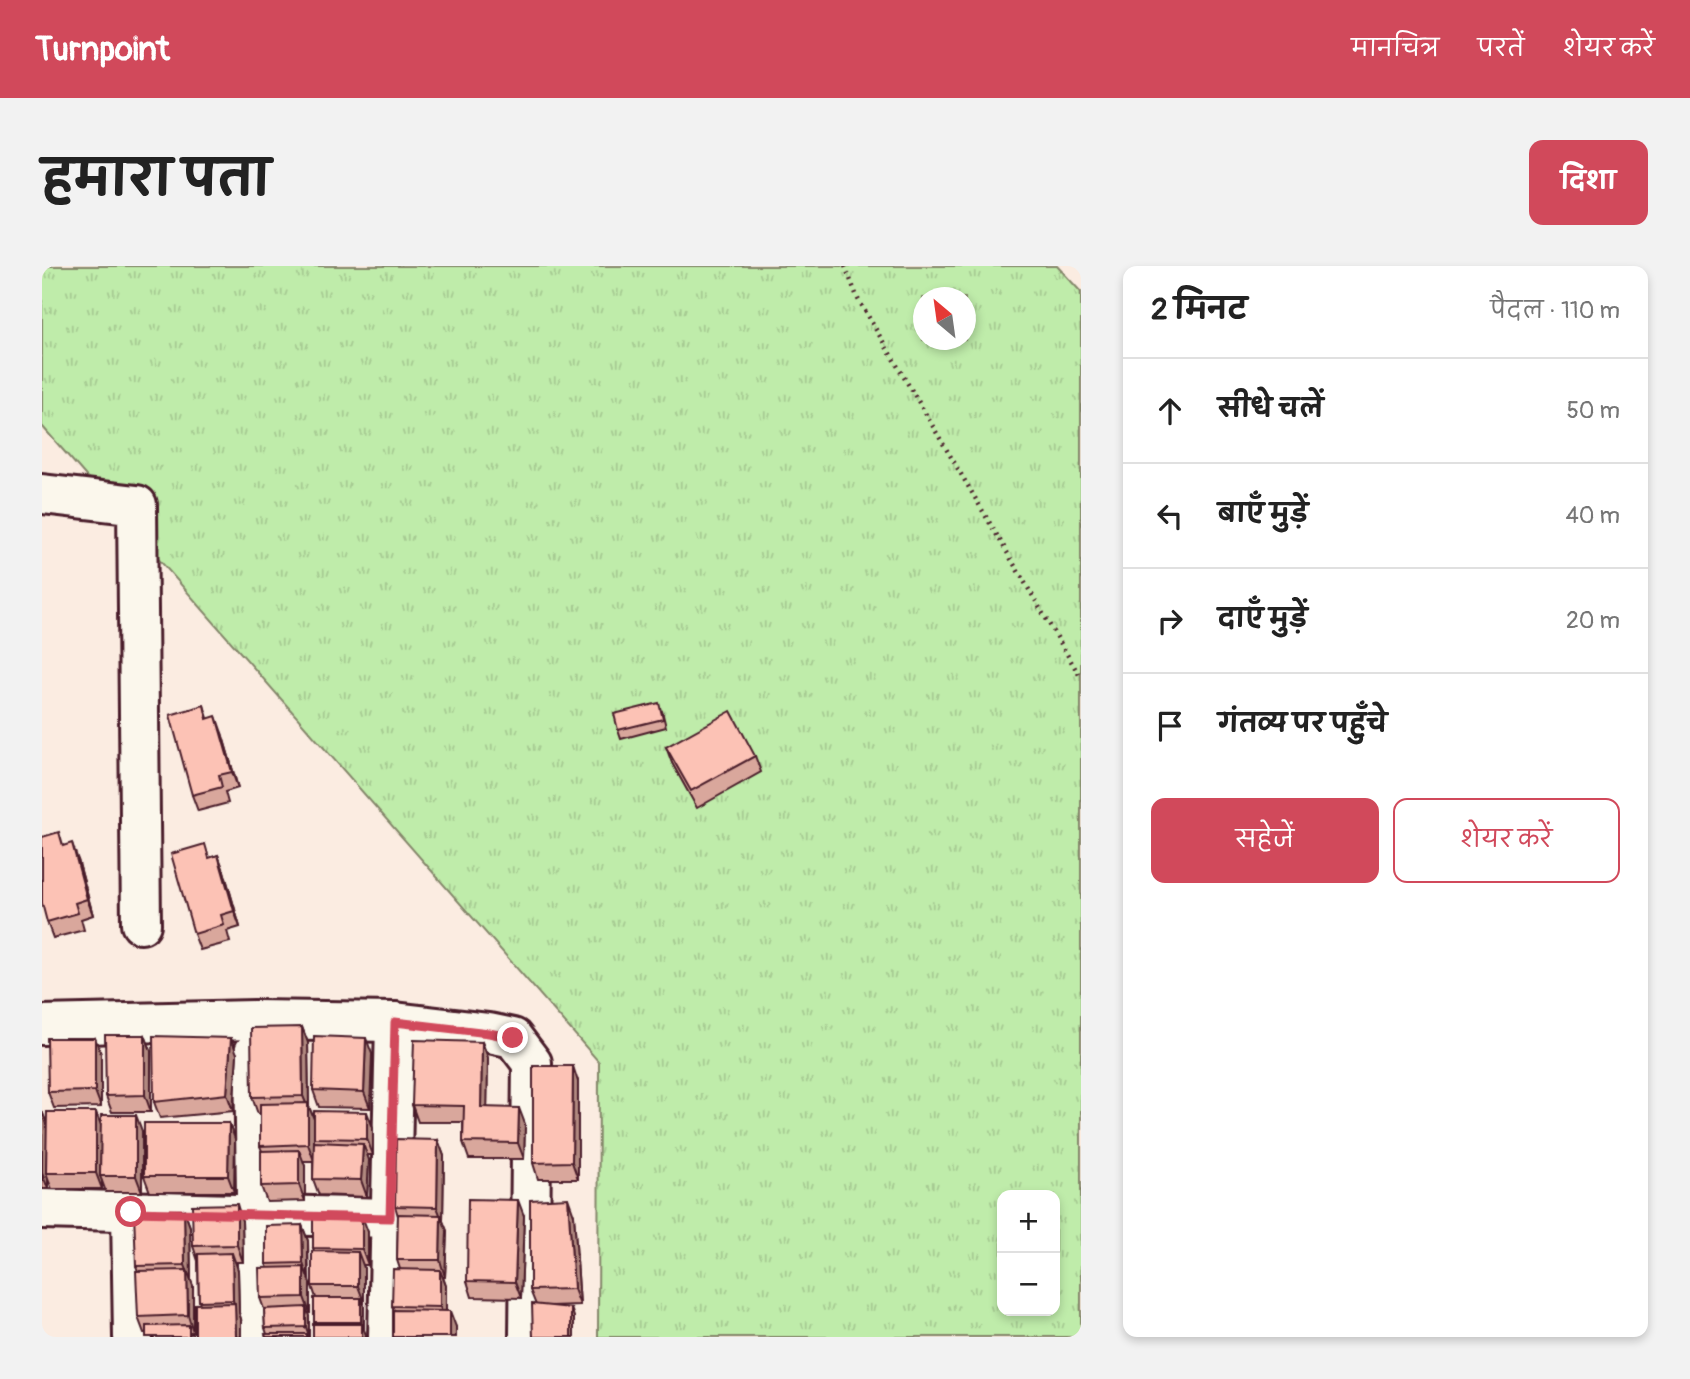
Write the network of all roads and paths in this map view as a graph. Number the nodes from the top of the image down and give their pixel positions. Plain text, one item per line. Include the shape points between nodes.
1 (845, 266) edge
2 (42, 494) edge
3 (1081, 678) edge
4 (141, 925) dead end
5 (254, 1020) junction
6 (395, 1022) junction
7 (42, 1025) edge
8 (42, 1209) edge
9 (131, 1212) junction
10 (255, 1214) junction
11 (390, 1218) junction
12 (134, 1337) edge
13 (258, 1337) edge
14 (388, 1337) edge
15 (529, 1337) edge

1 - 3 path via 858,299
2 - 4 street via 137,505
5 - 6 street
5 - 7 street
5 - 10 street
6 - 11 street
6 - 15 street via 513,1038 532,1063
8 - 9 street
9 - 10 street
9 - 12 street
10 - 11 street
10 - 13 street
11 - 14 street

